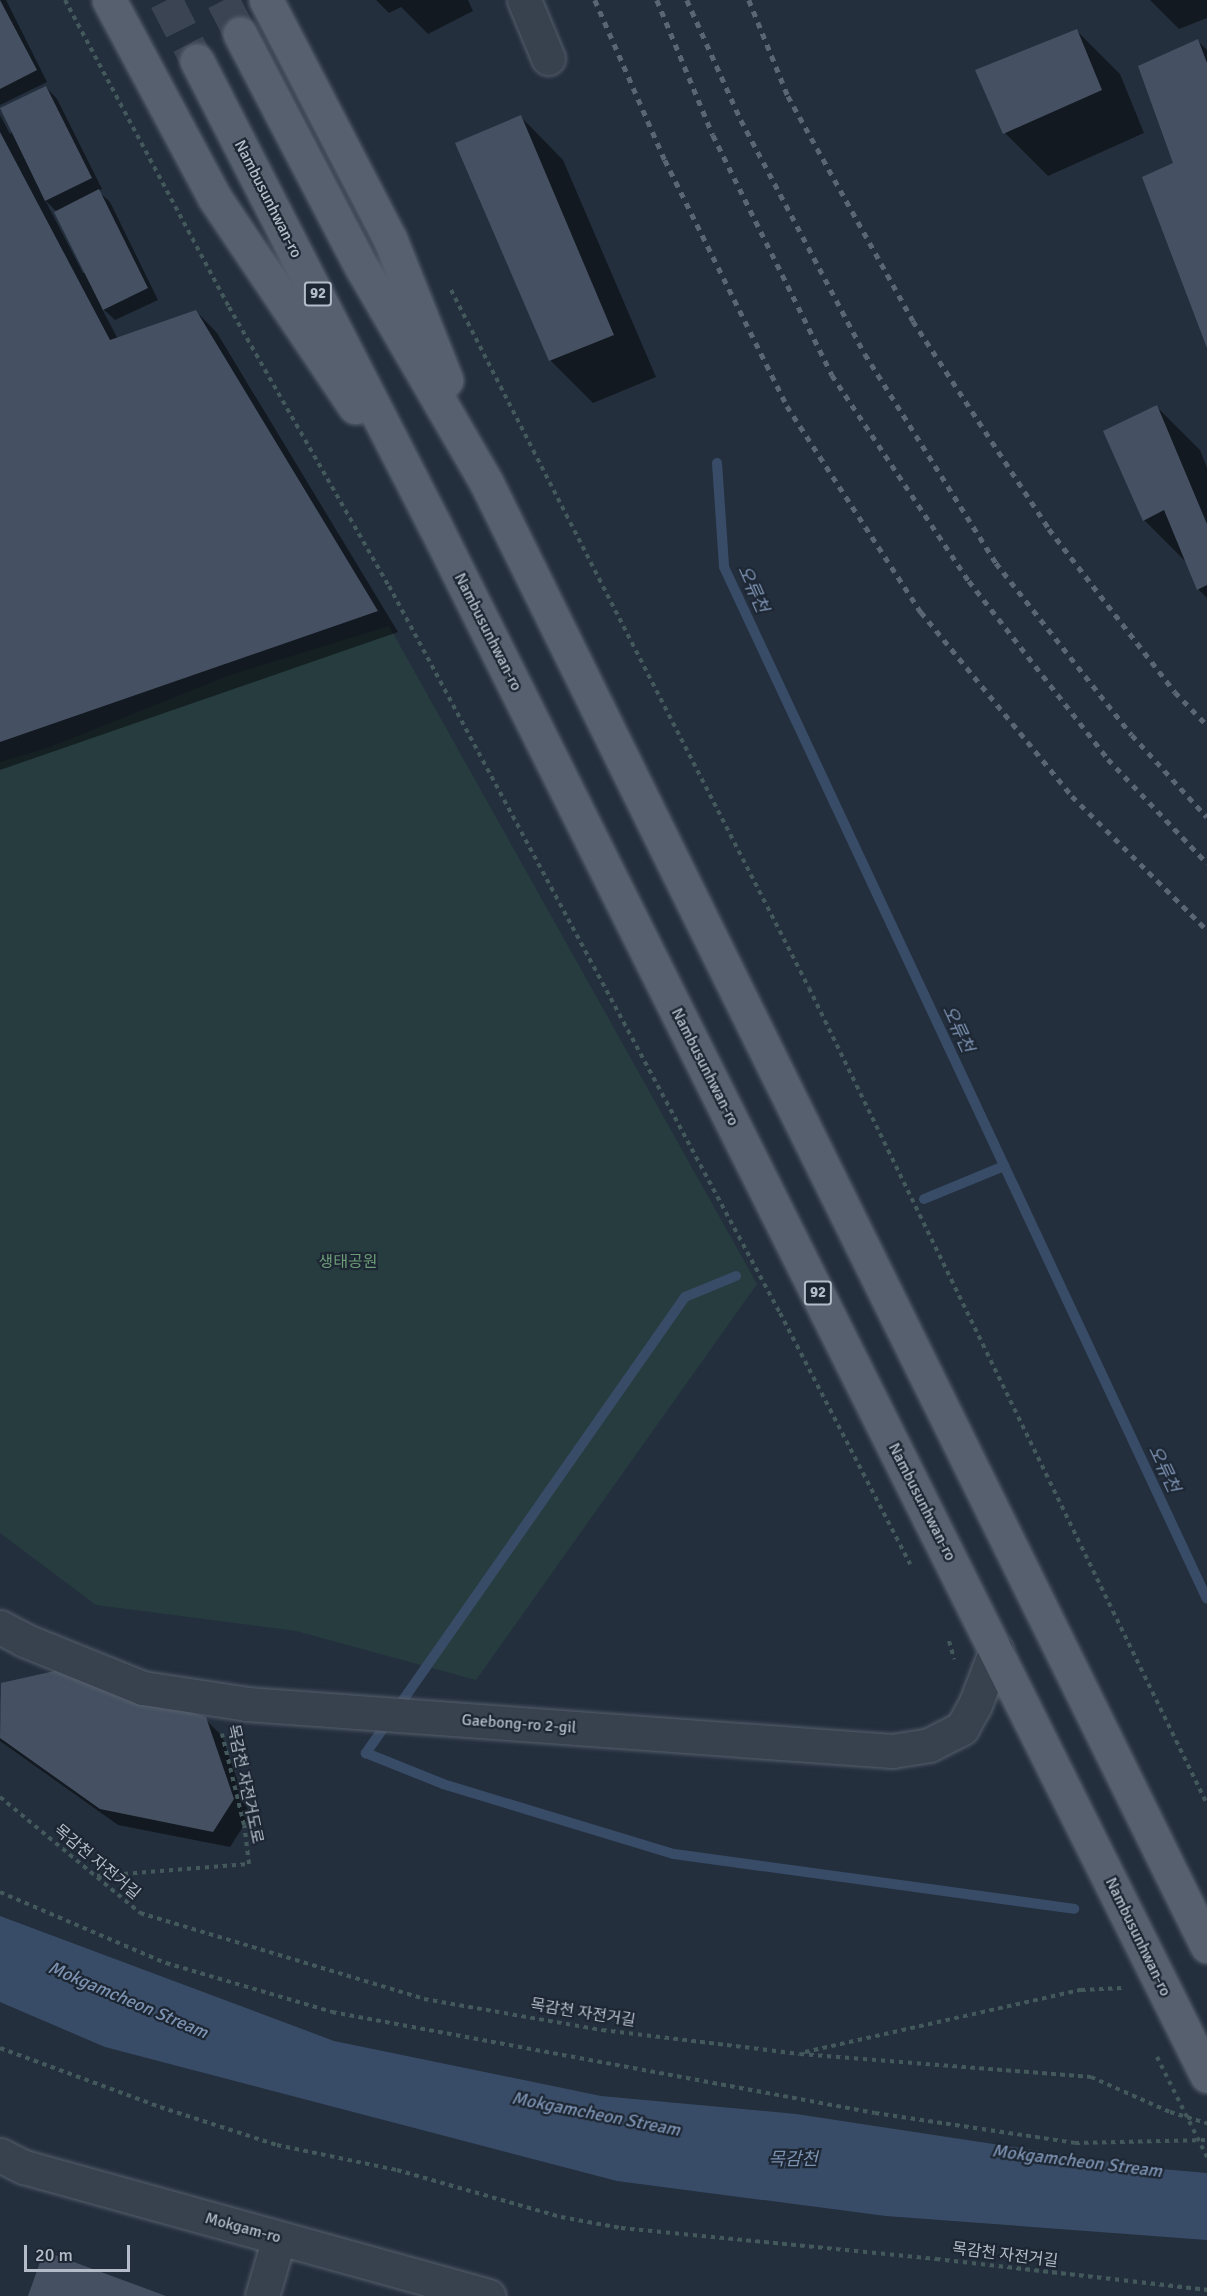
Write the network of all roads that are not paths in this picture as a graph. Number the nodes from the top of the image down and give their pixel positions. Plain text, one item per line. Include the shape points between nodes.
1 (109, 0) edge
2 (266, 0) edge
3 (524, 0) edge
4 (240, 34) tunnel mouth
5 (548, 58) dead end
6 (197, 61) tunnel mouth
7 (486, 482) junction
8 (436, 528) junction
9 (0, 1627) edge
10 (996, 1650) junction
11 (1207, 1946) edge
12 (1203, 2067) edge
13 (0, 2155) edge
14 (279, 2238) junction
15 (262, 2296) edge
16 (488, 2296) edge

1 - 8 main road via 214,197
2 - 7 main road via 390,239
3 - 5 street
4 - 7 main road via 362,268
6 - 8 main road, Nambusunhwan-ro / 92
7 - 11 main road
8 - 10 main road, Nambusunhwan-ro / 92
9 - 10 street, Gaebong-ro 2-gil via 143,1688 248,1704 892,1751 929,1745 962,1728
10 - 12 main road, Nambusunhwan-ro / 92
13 - 14 street, Mokgam-ro via 24,2167
14 - 15 street
14 - 16 street, Mokgam-ro

